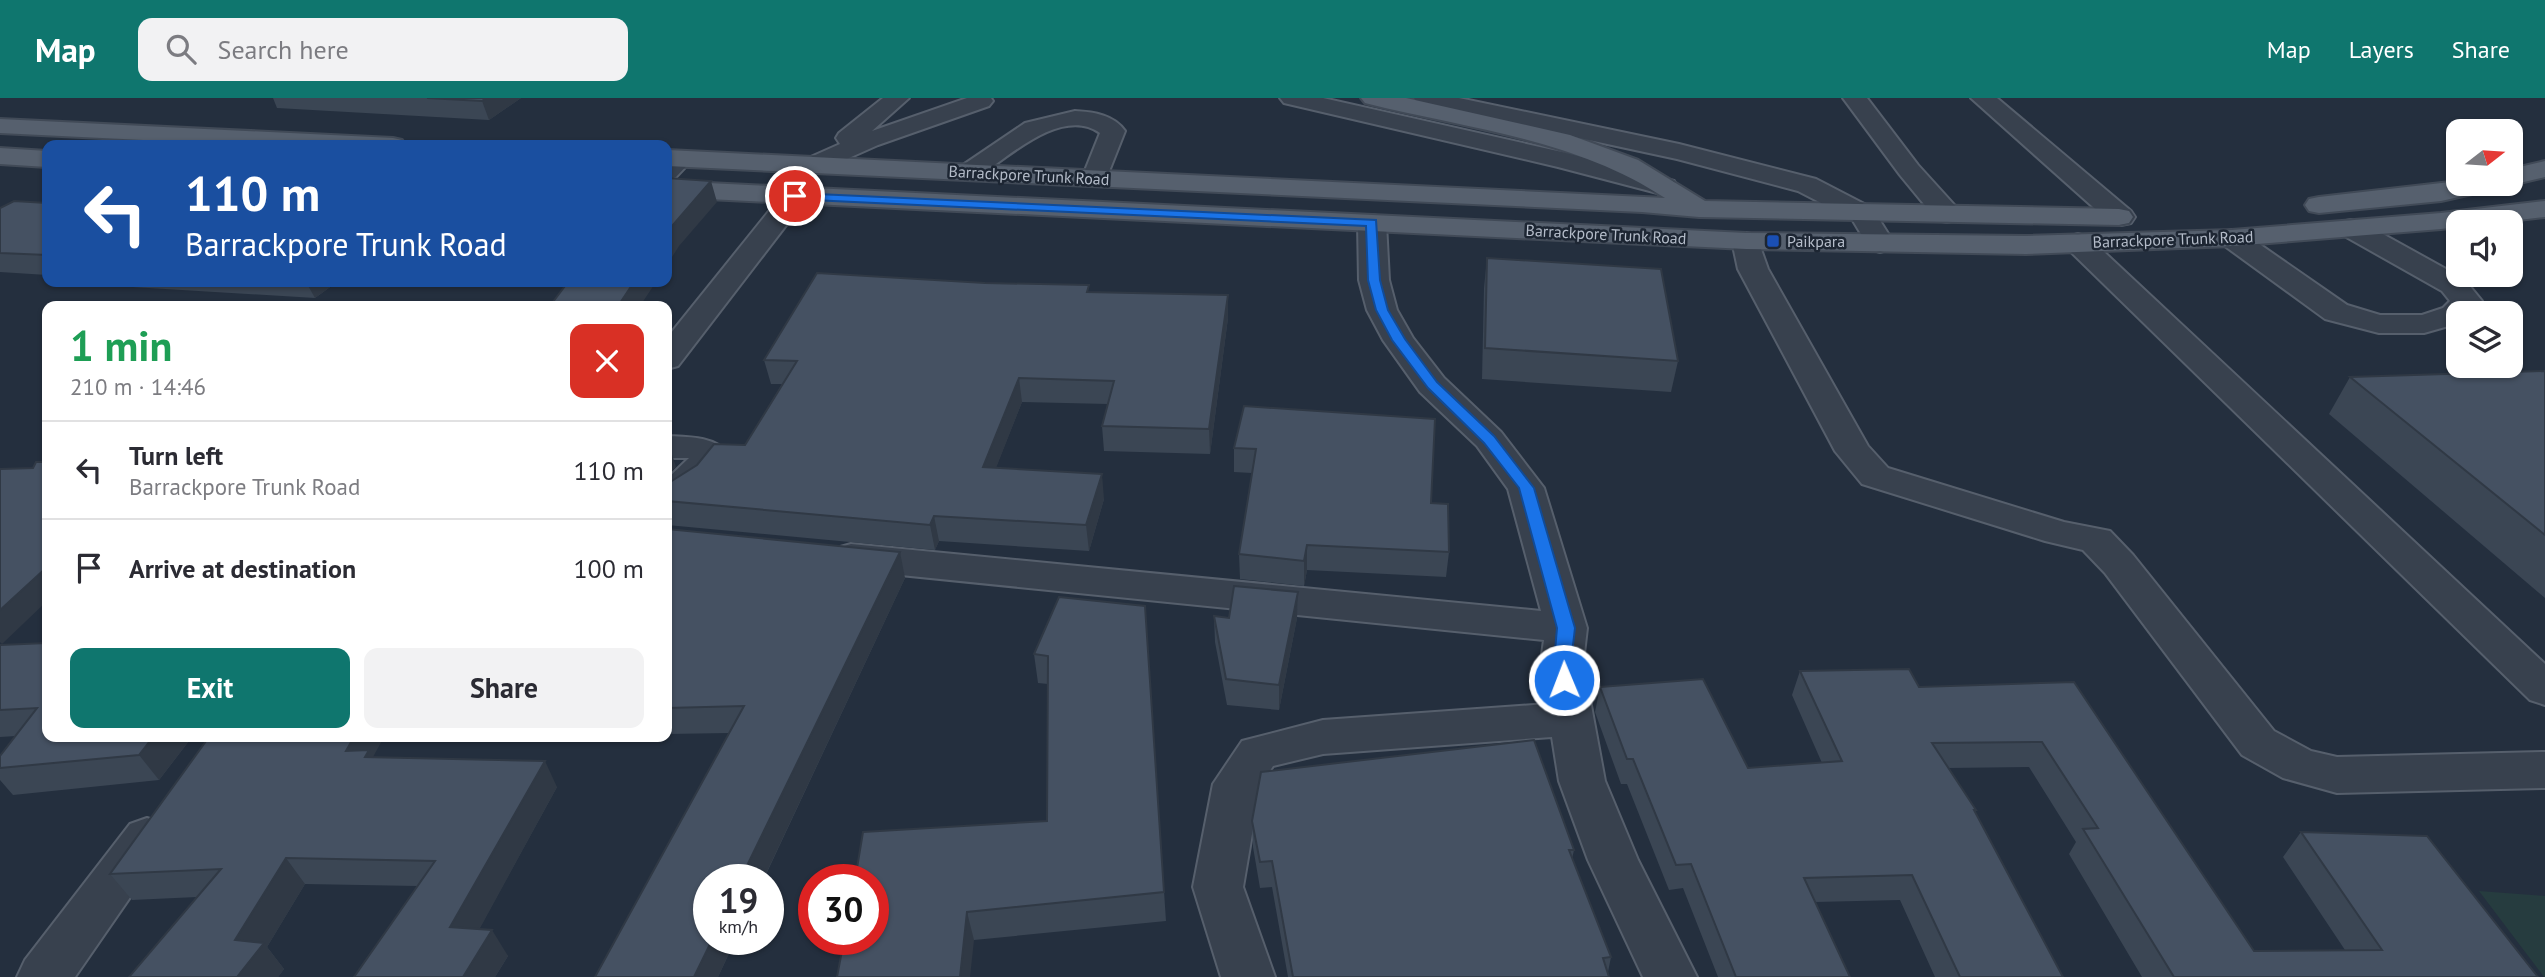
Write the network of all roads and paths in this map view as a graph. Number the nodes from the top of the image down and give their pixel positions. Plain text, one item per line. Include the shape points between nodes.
1 (897, 98) edge
2 (1292, 98) edge
3 (1373, 98) edge
4 (1426, 98) edge
5 (1855, 98) edge
6 (1983, 98) edge
7 (981, 101) dead end
8 (0, 127) edge
9 (284, 140) edge
10 (0, 156) edge
11 (42, 159) edge
12 (672, 163) edge
13 (813, 165) junction
14 (969, 172) junction
15 (1095, 178) junction
16 (1665, 187) junction
17 (672, 189) edge
18 (2446, 192) edge
19 (795, 196) junction
20 (2297, 207) dead end
21 (1699, 209) junction
22 (2545, 209) edge
23 (2257, 211) dead end
24 (1861, 214) junction
25 (1947, 214) junction
26 (2121, 217) junction
27 (1372, 223) junction
28 (2351, 228) junction
29 (2232, 238) junction
30 (1746, 241) junction
31 (1880, 243) junction
32 (2078, 243) junction
33 (672, 353) edge
34 (672, 447) edge
35 (672, 494) edge
36 (819, 554) edge
37 (1566, 628) junction
38 (2545, 689) edge
39 (1571, 719) junction
40 (2545, 770) edge
41 (173, 801) edge
42 (44, 977) edge
43 (1248, 977) edge
44 (1670, 977) edge

1 - 13 street
2 - 16 street
3 - 16 main road via 1589,150
4 - 24 street via 1679,152 1807,185
5 - 25 street
6 - 26 street
7 - 13 street
8 - 9 main road
10 - 11 main road
12 - 13 main road, Barrackpore Trunk Road
13 - 14 main road, Barrackpore Trunk Road
14 - 15 main road, Barrackpore Trunk Road
14 - 15 street via 1035,128 1084,119 1105,122 1113,131
15 - 21 main road, Barrackpore Trunk Road
16 - 21 main road
17 - 19 main road, Barrackpore Trunk Road
18 - 20 main road
19 - 27 main road, Barrackpore Trunk Road
19 - 33 street
21 - 24 main road, Barrackpore Trunk Road
21 - 30 main road
22 - 28 main road, Barrackpore Trunk Road
23 - 26 main road, Barrackpore Trunk Road
24 - 25 main road, Barrackpore Trunk Road
24 - 31 street
25 - 26 main road, Barrackpore Trunk Road
27 - 30 main road, Barrackpore Trunk Road
27 - 37 street via 1374,280 1382,310 1432,385 1489,439 1526,488
28 - 29 main road, Barrackpore Trunk Road
28 - 29 street via 2453,285 2468,301 2454,315 2424,324 2379,324 2336,312
29 - 32 main road, Barrackpore Trunk Road
30 - 31 main road, Barrackpore Trunk Road
30 - 40 street via 1753,269 1853,451 1875,476 2059,533 2096,540 2258,743 2299,766 2337,775
31 - 32 main road, Barrackpore Trunk Road
32 - 38 street
34 - 35 street via 709,453 704,466
36 - 37 street
37 - 39 street via 1562,662
39 - 43 street via 1323,737 1258,753 1237,784 1218,887
39 - 44 street via 1582,781 1613,860
41 - 42 street

